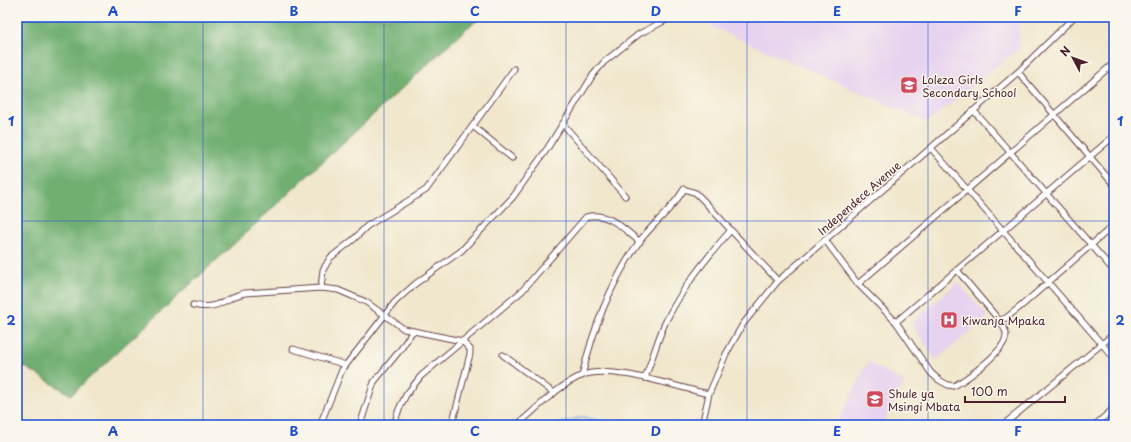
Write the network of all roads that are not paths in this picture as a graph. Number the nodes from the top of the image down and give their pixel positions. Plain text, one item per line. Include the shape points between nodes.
1 (672, 17) edge
2 (1074, 17) edge
3 (666, 18) edge
4 (1114, 63) edge
5 (514, 69) dead end
6 (1018, 72) junction
7 (974, 111) junction
8 (1054, 115) junction
9 (563, 124) junction
10 (473, 126) junction
11 (1114, 136) edge
12 (931, 148) junction
13 (1010, 152) junction
14 (1090, 157) junction
15 (512, 158) dead end
16 (1114, 185) edge
17 (967, 190) junction
18 (1046, 194) junction
19 (625, 196) dead end
20 (1114, 226) edge
21 (730, 231) junction
22 (1003, 231) junction
23 (825, 240) junction
24 (640, 242) junction
25 (1092, 245) junction
26 (957, 270) junction
27 (1114, 271) edge
28 (778, 281) junction
29 (1049, 283) junction
30 (858, 284) junction
31 (321, 288) junction
32 (193, 305) dead end
33 (384, 315) junction
34 (999, 320) junction
35 (896, 322) junction
36 (412, 332) junction
37 (1114, 334) edge
38 (462, 341) junction
39 (1102, 345) junction
40 (293, 349) dead end
41 (503, 355) dead end
42 (1114, 358) edge
43 (346, 365) junction
44 (582, 376) junction
45 (645, 378) junction
46 (554, 393) junction
47 (709, 394) junction
48 (1114, 408) edge
49 (320, 425) edge
50 (360, 425) edge
51 (394, 425) edge
52 (452, 425) edge
53 (517, 425) edge
54 (702, 425) edge
55 (1003, 425) edge
56 (1095, 425) edge

1 - 3 street
2 - 6 street, Independece Avenue
3 - 9 street via 629,41 604,62 593,75
4 - 8 street
5 - 10 street
6 - 7 street, Independece Avenue
6 - 8 street
7 - 12 street, Independece Avenue
7 - 13 street
8 - 13 street
8 - 14 street
9 - 19 street
9 - 33 street via 521,187 496,216 461,251 408,290
10 - 15 street
10 - 31 street via 426,190 366,226 330,258 324,270
11 - 14 street
12 - 17 street
12 - 23 street, Independece Avenue
13 - 17 street
13 - 18 street
14 - 16 street
14 - 18 street
17 - 22 street
17 - 30 street
18 - 22 street
18 - 25 street
20 - 25 street
21 - 24 street via 696,194 684,189
21 - 28 street
21 - 45 street via 698,269 678,300 664,325
22 - 26 street
22 - 29 street
23 - 28 street, Independece Avenue
23 - 30 street
24 - 38 street via 608,218 586,217 522,292
24 - 44 street via 605,305
25 - 27 street
25 - 29 street
26 - 34 street
26 - 35 street
28 - 47 street, Independece Avenue via 743,324 726,354
29 - 34 street via 1006,318
29 - 39 street
30 - 35 street
31 - 32 street via 245,293 238,294 220,305
31 - 33 street via 338,290 359,298
33 - 36 street via 399,327
33 - 43 street
34 - 35 street via 1006,334 998,351 954,386 943,383 931,373
36 - 38 street
36 - 50 street via 374,382
37 - 39 street
38 - 51 street via 412,386
38 - 52 street via 470,349 470,354
39 - 42 street
39 - 55 street
40 - 43 street
41 - 46 street
43 - 49 street via 338,378
44 - 45 street via 613,373
44 - 46 street
45 - 47 street
46 - 53 street
47 - 54 street, Independece Avenue
48 - 56 street

